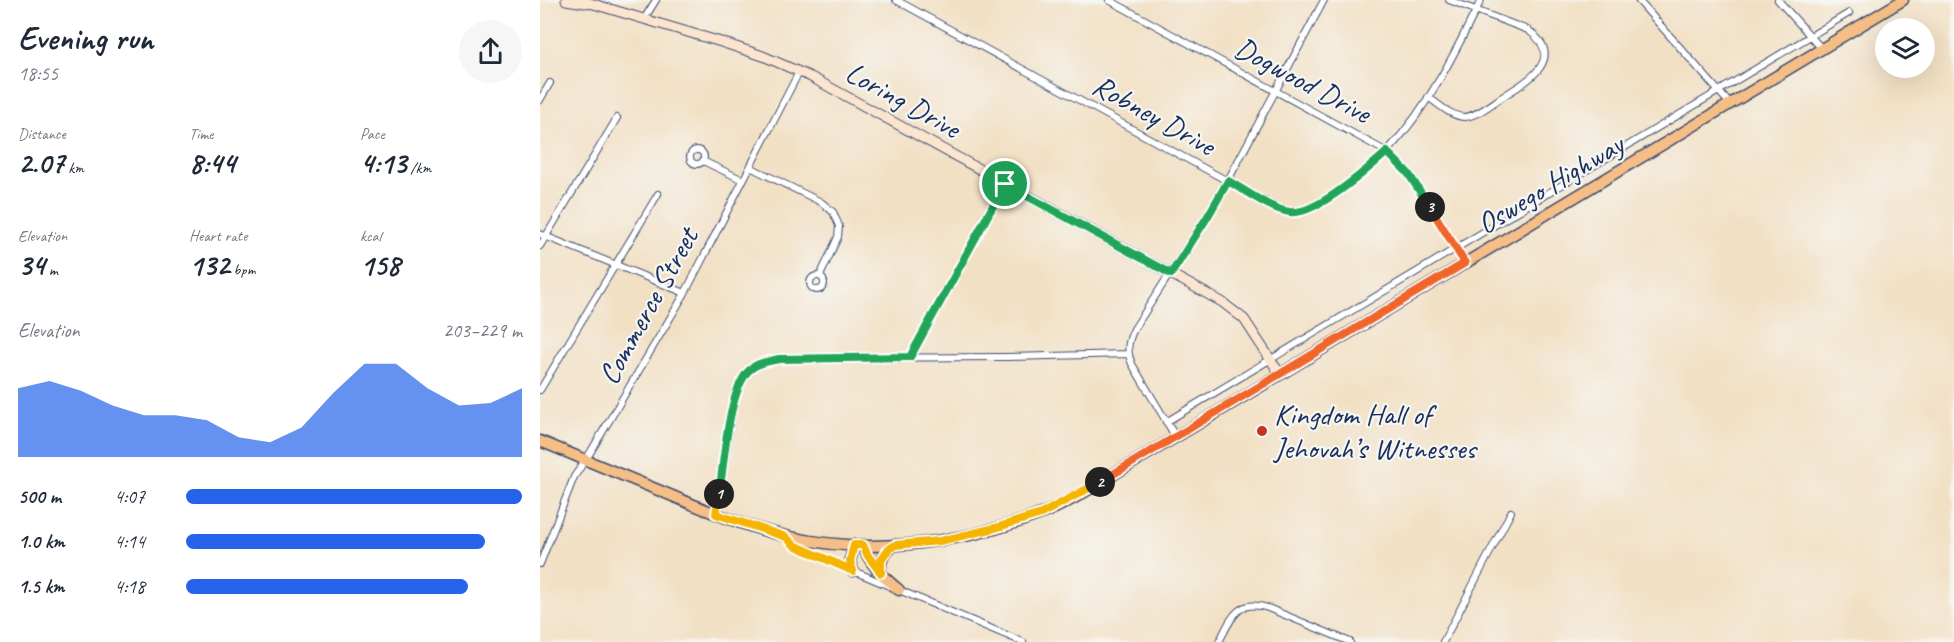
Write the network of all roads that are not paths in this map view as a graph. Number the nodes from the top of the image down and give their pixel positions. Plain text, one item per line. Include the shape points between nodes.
1 (566, 0) edge
2 (656, 0) edge
3 (896, 0) edge
4 (1109, 0) edge
5 (1324, 0) edge
6 (1449, 0) edge
7 (1481, 0) edge
8 (1638, 0) edge
9 (1778, 0) edge
10 (1903, 0) edge
11 (584, 2) edge
12 (1476, 10) junction
13 (1850, 13) dead end
14 (644, 20) junction
15 (1810, 36) junction
16 (1822, 49) junction
17 (799, 72) junction
18 (550, 83) dead end
19 (1276, 91) junction
20 (1719, 91) junction
21 (1428, 97) junction
22 (540, 100) edge
23 (1730, 104) junction
24 (617, 118) dead end
25 (1387, 152) junction
26 (703, 161) dead end
27 (750, 167) junction
28 (743, 180) junction
29 (1228, 181) junction
30 (1005, 184) junction
31 (658, 194) dead end
32 (543, 235) edge
33 (540, 246) edge
34 (1456, 249) junction
35 (1465, 263) junction
36 (615, 264) junction
37 (1171, 274) junction
38 (820, 276) dead end
39 (685, 293) junction
40 (1128, 354) junction
41 (910, 357) junction
42 (1271, 359) junction
43 (1280, 374) junction
44 (540, 390) edge
45 (1167, 422) junction
46 (1175, 436) junction
47 (540, 441) edge
48 (585, 459) junction
49 (1511, 512) dead end
50 (716, 514) junction
51 (786, 537) junction
52 (859, 545) junction
53 (895, 545) junction
54 (540, 564) edge
55 (853, 571) junction
56 (881, 573) junction
57 (899, 590) junction
58 (1023, 642) edge
59 (1219, 642) edge
60 (1350, 642) edge
61 (1443, 642) edge

1 - 11 street, Loring Drive
2 - 14 street
3 - 29 street, Robney Drive
4 - 19 street, Dogwood Drive
5 - 19 street
6 - 12 street
7 - 12 street, Robney Drive
8 - 20 street
9 - 15 street
10 - 16 main road, Oswego Highway
11 - 14 street, Loring Drive
12 - 21 street, Robney Drive
12 - 21 street via 1532,34 1544,52 1541,69 1468,116 1455,114
13 - 15 street, Oswego Highway
14 - 17 street, Loring Drive via 722,42
15 - 16 street
15 - 20 street, Oswego Highway
16 - 23 main road, Oswego Highway
17 - 27 street, Commerce Street
17 - 30 street, Loring Drive
18 - 22 street
19 - 25 street, Dogwood Drive
19 - 29 street
20 - 23 street
20 - 34 street, Oswego Highway
21 - 25 street, Robney Drive
23 - 35 main road, Oswego Highway
24 - 32 street
25 - 29 street, Robney Drive via 1345,186 1300,212 1283,210
25 - 34 street, Dogwood Drive via 1408,173
26 - 28 street
27 - 28 street, Commerce Street
27 - 38 street via 821,202 833,212 839,226 838,237
28 - 39 street, Commerce Street
29 - 37 street
30 - 37 street, Loring Drive
30 - 41 street
31 - 36 street
32 - 33 street
32 - 36 street
34 - 35 street, Dogwood Drive
34 - 42 street, Oswego Highway
35 - 43 main road, Oswego Highway
36 - 39 street
36 - 44 street
37 - 40 street via 1134,329
37 - 42 street, Loring Drive via 1235,310
39 - 48 street, Commerce Street
40 - 41 street
40 - 45 street
41 - 50 street via 779,359 752,367 740,382 733,401
42 - 43 street, Loring Drive
42 - 45 street, Oswego Highway
43 - 46 main road, Oswego Highway
45 - 46 street
46 - 53 main road, Oswego Highway via 1041,514 940,541
47 - 48 main road, Oswego Highway
48 - 50 main road, Oswego Highway
48 - 54 street, Commerce Street via 574,477
49 - 61 street
50 - 51 main road, Oswego Highway
51 - 52 main road, Oswego Highway
51 - 55 street via 794,545
52 - 53 main road, Oswego Highway
52 - 55 main road via 850,561
52 - 56 main road
53 - 56 main road via 881,560
55 - 57 street
56 - 57 main road
57 - 58 street
59 - 60 street via 1236,613 1254,604

